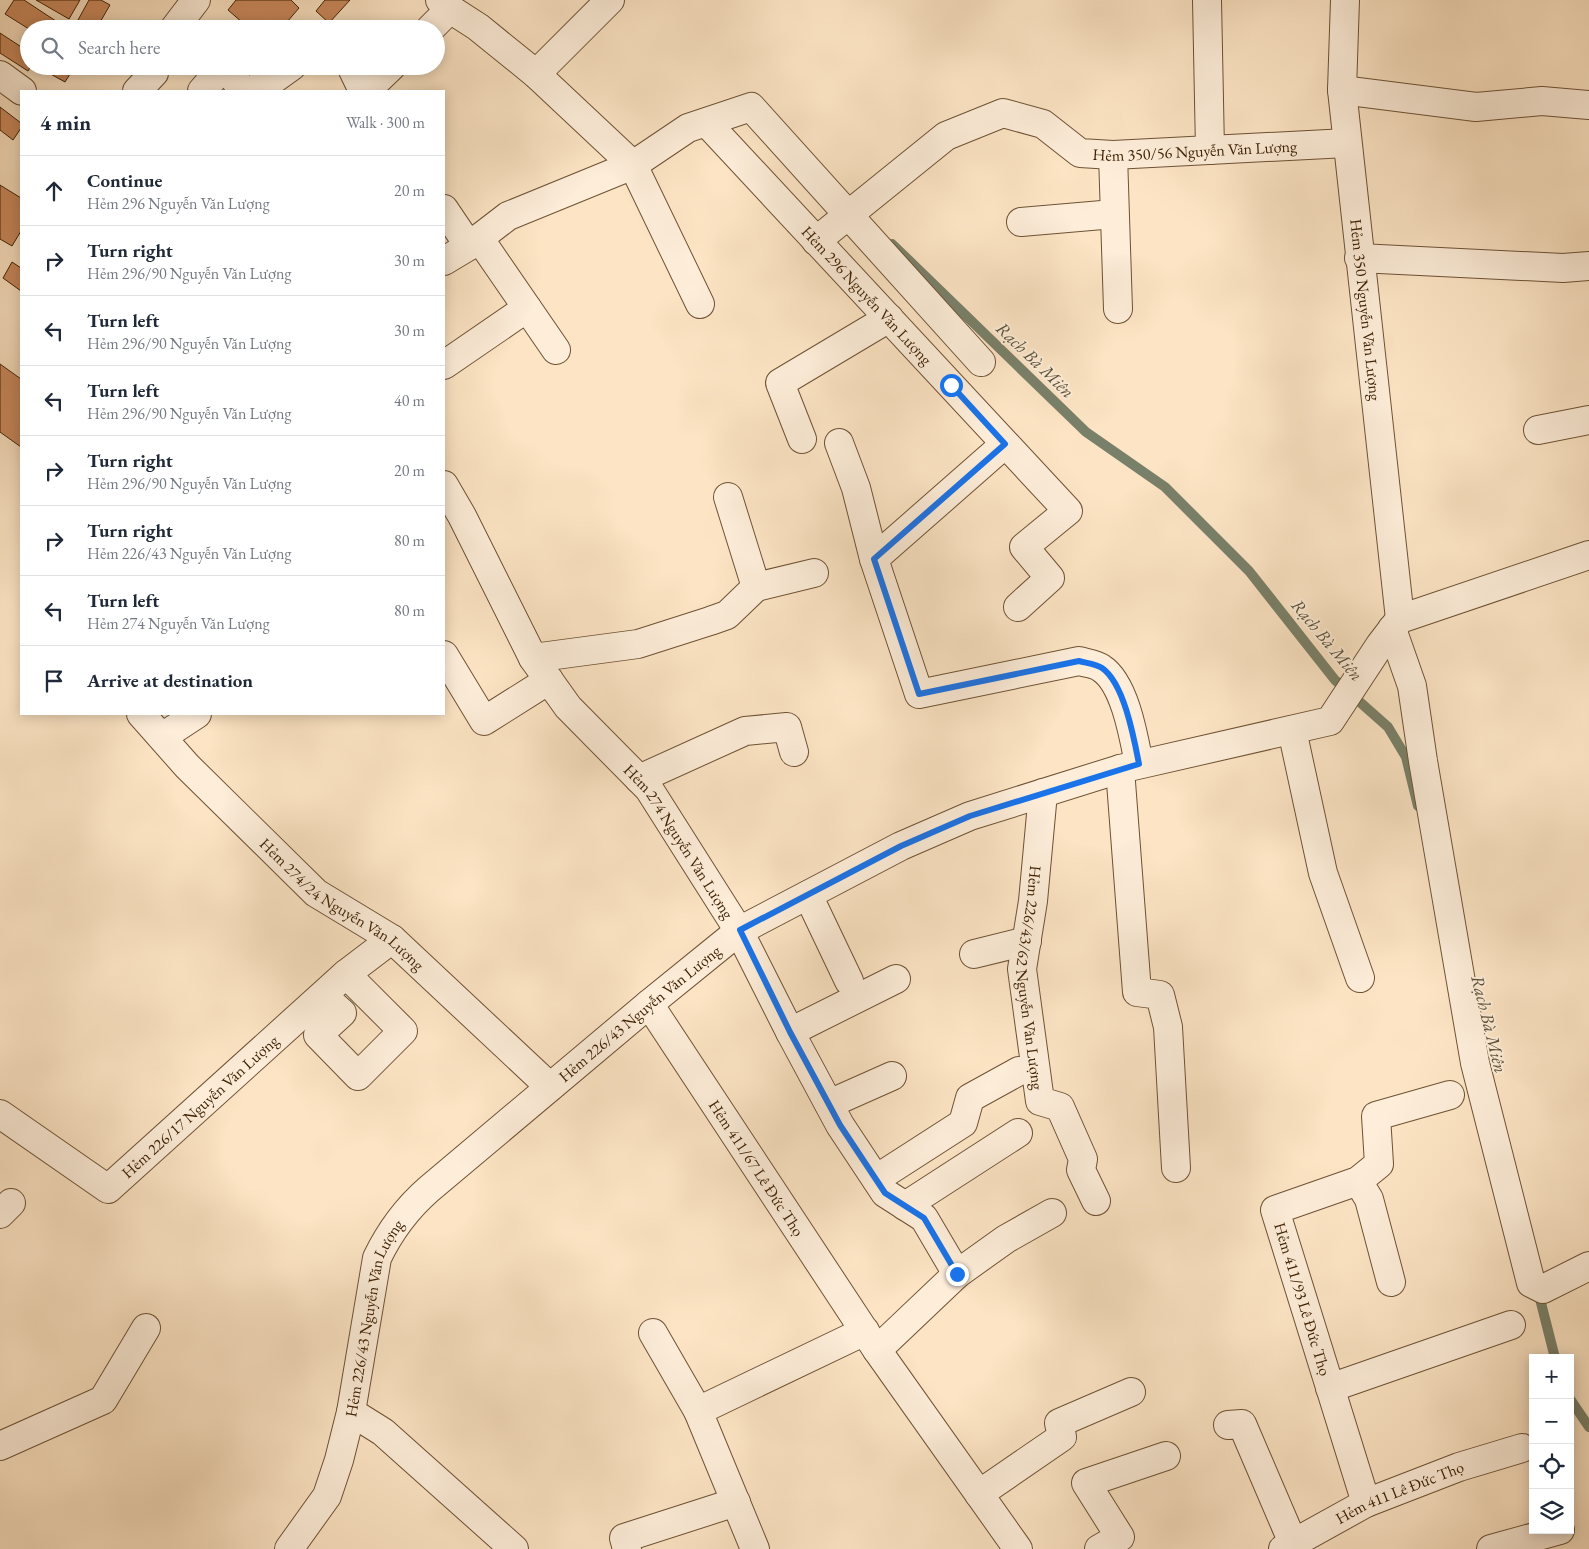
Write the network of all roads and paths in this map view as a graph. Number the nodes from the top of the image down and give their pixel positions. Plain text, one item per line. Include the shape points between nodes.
1 (196, 0) edge
2 (610, 0) edge
3 (1207, 0) edge
4 (1346, 0) edge
5 (445, 4) edge
6 (181, 20) edge
7 (435, 20) edge
8 (536, 74) junction
9 (0, 75) edge
10 (152, 75) edge
11 (216, 75) edge
12 (232, 75) edge
13 (356, 75) edge
14 (382, 75) edge
15 (280, 80) edge
16 (21, 90) edge
17 (138, 90) edge
18 (203, 90) edge
19 (244, 90) edge
20 (252, 90) edge
21 (364, 90) edge
22 (366, 90) edge
23 (1342, 90) junction
24 (1589, 105) edge
25 (706, 123) junction
26 (1347, 142) junction
27 (1210, 150) junction
28 (1113, 155) junction
29 (633, 165) junction
30 (445, 210) edge
31 (1114, 214) junction
32 (848, 215) junction
33 (1021, 222) dead end
34 (816, 241) junction
35 (474, 242) junction
36 (1359, 258) junction
37 (445, 260) edge
38 (1589, 266) edge
39 (700, 304) dead end
40 (526, 308) junction
41 (1118, 309) dead end
42 (889, 318) junction
43 (556, 350) dead end
44 (981, 362) dead end
45 (445, 364) edge
46 (1589, 420) edge
47 (1538, 430) dead end
48 (802, 439) dead end
49 (839, 443) dead end
50 (1005, 444) junction
51 (445, 488) edge
52 (728, 497) dead end
53 (1589, 555) edge
54 (874, 559) junction
55 (814, 573) dead end
56 (756, 587) junction
57 (1018, 607) dead end
58 (1391, 631) junction
59 (445, 657) edge
60 (533, 658) junction
61 (549, 680) junction
62 (142, 715) edge
63 (196, 715) edge
64 (1292, 730) junction
65 (162, 737) junction
66 (794, 752) dead end
67 (1130, 766) junction
68 (639, 779) junction
69 (1043, 793) junction
70 (808, 895) junction
71 (740, 930) junction
72 (392, 939) junction
73 (1027, 941) junction
74 (974, 954) dead end
75 (346, 974) junction
76 (1360, 978) dead end
77 (896, 979) dead end
78 (849, 981) dead end
79 (323, 996) junction
80 (649, 1004) junction
81 (790, 1032) junction
82 (1019, 1071) dead end
83 (892, 1076) dead end
84 (550, 1087) junction
85 (1450, 1095) dead end
86 (829, 1104) junction
87 (0, 1114) edge
88 (1018, 1134) dead end
89 (1176, 1168) dead end
90 (876, 1179) junction
91 (1358, 1181) junction
92 (1096, 1201) dead end
93 (905, 1206) junction
94 (1052, 1213) dead end
95 (1589, 1266) edge
96 (957, 1274) junction
97 (1391, 1282) dead end
98 (1511, 1325) dead end
99 (146, 1328) dead end
100 (653, 1333) dead end
101 (871, 1341) junction
102 (1330, 1388) junction
103 (1131, 1392) dead end
104 (698, 1411) junction
105 (351, 1412) junction
106 (1228, 1425) dead end
107 (0, 1446) edge
108 (1522, 1448) dead end
109 (1166, 1456) dead end
110 (979, 1494) junction
111 (736, 1502) junction
112 (1366, 1503) junction
113 (1545, 1534) edge
114 (1288, 1546) edge
115 (289, 1549) edge
116 (514, 1549) edge
117 (627, 1549) edge
118 (755, 1549) edge
119 (1018, 1549) edge
120 (1099, 1549) edge
121 (1491, 1549) edge

1 - 6 street
2 - 8 street
3 - 27 street
4 - 23 street, Hẻm 350 Nguyễn Văn Lượng
5 - 7 street
5 - 8 street
8 - 29 street
9 - 16 street
10 - 17 street
11 - 18 street
12 - 19 street
13 - 21 street
14 - 22 street
15 - 20 street
23 - 24 street via 1476,107 1542,101
23 - 26 street, Hẻm 350 Nguyễn Văn Lượng
25 - 29 street via 688,128
25 - 32 street via 751,107
25 - 34 street, Hẻm 296 Nguyễn Văn Lượng
26 - 27 street, Hẻm 350/56 Nguyễn Văn Lượng
26 - 36 street, Hẻm 350 Nguyễn Văn Lượng
27 - 28 street, Hẻm 350/56 Nguyễn Văn Lượng
28 - 31 street
28 - 32 street, Hẻm 350/56 Nguyễn Văn Lượng via 1080,154 1043,124 1003,113 946,136
29 - 35 street via 508,216
29 - 39 street
30 - 35 street
31 - 33 street
31 - 41 street
32 - 34 street, Hẻm 350/56 Nguyễn Văn Lượng
32 - 44 street
34 - 42 street, Hẻm 296 Nguyễn Văn Lượng
35 - 37 street
35 - 40 street
36 - 38 street via 1563,268
36 - 58 street, Hẻm 350 Nguyễn Văn Lượng
40 - 43 street
40 - 45 street
42 - 48 street via 780,383
42 - 50 street, Hẻm 296 Nguyễn Văn Lượng
46 - 47 street
49 - 54 street via 856,488
50 - 54 street
50 - 57 street, Hẻm 296 Nguyễn Văn Lượng via 1068,511 1024,547 1050,578
51 - 60 street, Hẻm 274 Nguyễn Văn Lượng
52 - 56 street
53 - 58 street
54 - 67 street via 919,694 1079,661 1101,667 1117,684 1131,728
55 - 56 street
56 - 60 street via 727,615 638,644
58 - 64 street, Hẻm 226/43 Nguyễn Văn Lượng via 1330,721
58 - 95 street, Hẻm 350 Nguyễn Văn Lượng via 1412,686 1473,1054 1531,1283 1543,1289
59 - 61 street via 484,721
60 - 61 street, Hẻm 274 Nguyễn Văn Lượng
61 - 68 street, Hẻm 274 Nguyễn Văn Lượng via 568,707
62 - 65 street, Hẻm 274/24 Nguyễn Văn Lượng
63 - 65 street
64 - 67 street, Hẻm 226/43 Nguyễn Văn Lượng
64 - 76 street via 1323,872
65 - 72 street, Hẻm 274/24 Nguyễn Văn Lượng via 187,766 316,893
66 - 68 street via 787,727 744,732
67 - 69 street, Hẻm 226/43 Nguyễn Văn Lượng
67 - 89 street via 1136,992 1160,995 1168,1027
68 - 71 street, Hẻm 274 Nguyễn Văn Lượng
69 - 70 street, Hẻm 226/43 Nguyễn Văn Lượng via 970,816 909,842
69 - 73 street, Hẻm 226/43/62 Nguyễn Văn Lượng
70 - 71 street, Hẻm 226/43 Nguyễn Văn Lượng
70 - 78 street
71 - 80 street, Hẻm 226/43 Nguyễn Văn Lượng
71 - 81 street, Hẻm 274 Nguyễn Văn Lượng
72 - 75 street, Hẻm 226/17 Nguyễn Văn Lượng
72 - 84 street, Hẻm 274/24 Nguyễn Văn Lượng
73 - 74 street
73 - 92 street, Hẻm 226/43/62 Nguyễn Văn Lượng via 1022,970 1040,1100 1060,1107 1083,1159 1081,1170
75 - 79 street, Hẻm 226/17 Nguyễn Văn Lượng
75 - 79 street via 403,1031 358,1076 318,1035 342,1013
77 - 81 street
79 - 87 street, Hẻm 226/17 Nguyễn Văn Lượng via 108,1189
80 - 84 street, Hẻm 226/43 Nguyễn Văn Lượng
80 - 101 street, Hẻm 411/67 Lê Đức Thọ
81 - 86 street, Hẻm 274 Nguyễn Văn Lượng
82 - 90 street via 970,1098 964,1123
83 - 86 street
84 - 105 street, Hẻm 226/43 Nguyễn Văn Lượng via 414,1202 386,1239 377,1258
85 - 91 street, Hẻm 411/93 Lê Đức Thọ via 1376,1116 1379,1164
86 - 90 street, Hẻm 274 Nguyễn Văn Lượng
88 - 93 street
90 - 93 street, Hẻm 274 Nguyễn Văn Lượng via 885,1193
91 - 97 street via 1369,1199
91 - 102 street, Hẻm 411/93 Lê Đức Thọ via 1276,1210
93 - 96 street, Hẻm 274 Nguyễn Văn Lượng via 924,1218
94 - 96 street via 1006,1239
96 - 101 street
98 - 102 street
99 - 107 street via 103,1400
100 - 104 street
101 - 104 street
101 - 110 street, Hẻm 411/67 Lê Đức Thọ
102 - 112 street, Hẻm 411/93 Lê Đức Thọ
103 - 110 street via 1059,1423 1062,1437
104 - 111 street
105 - 115 street, Hẻm 226/43 Nguyễn Văn Lượng via 326,1496
105 - 116 street via 383,1432
106 - 114 street via 1242,1424
108 - 112 street, Hẻm 411 Lê Đức Thọ via 1459,1467
109 - 120 street via 1086,1482 1120,1537
110 - 119 street, Hẻm 411/67 Lê Đức Thọ
111 - 117 street via 624,1538
111 - 118 street
112 - 114 street, Hẻm 411 Lê Đức Thọ
113 - 121 street

